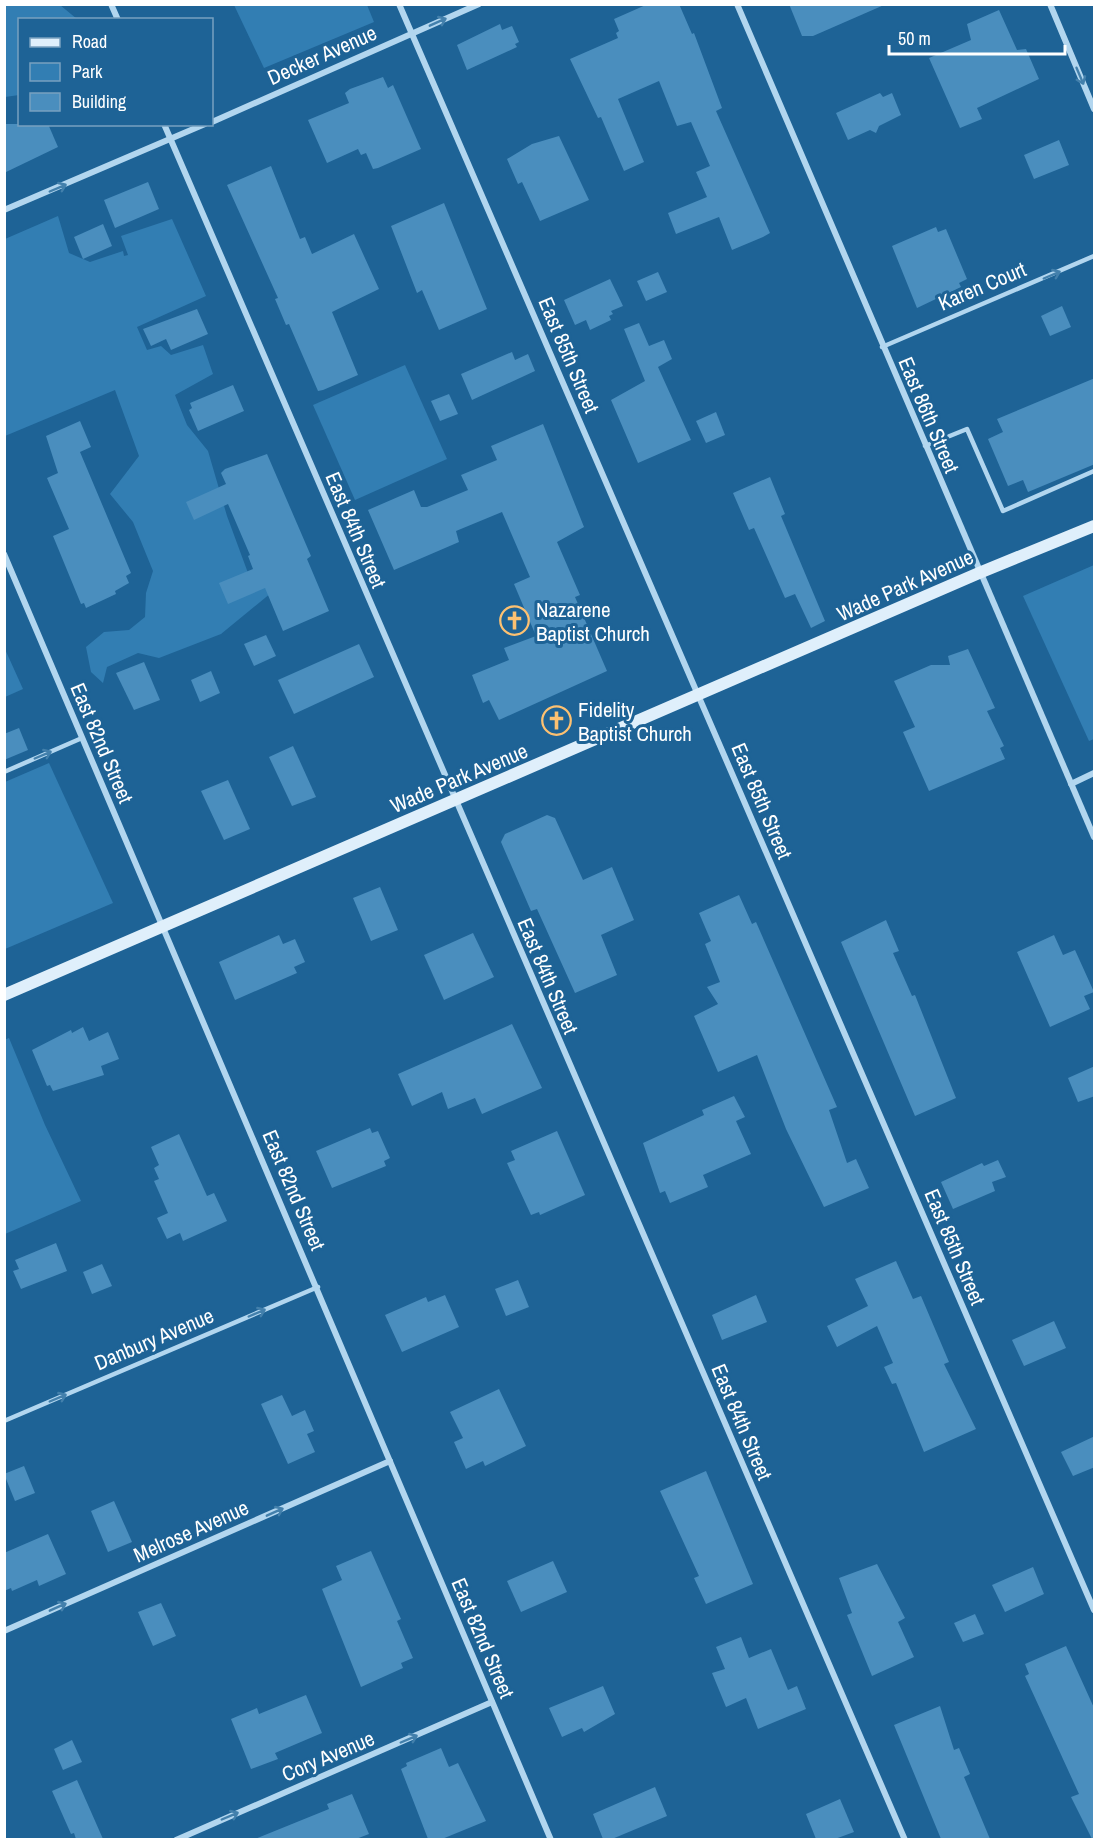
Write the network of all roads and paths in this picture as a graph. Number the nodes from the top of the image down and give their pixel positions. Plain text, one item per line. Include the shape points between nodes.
1 (111, 4) edge
2 (399, 4) edge
3 (479, 4) edge
4 (737, 4) edge
5 (1050, 4) edge
6 (117, 18) edge
7 (412, 34) junction
8 (1095, 110) edge
9 (213, 122) edge
10 (165, 126) edge
11 (201, 126) edge
12 (170, 140) junction
13 (4, 210) edge
14 (1095, 256) edge
15 (882, 347) junction
16 (925, 446) junction
17 (1095, 471) edge
18 (1095, 526) edge
19 (4, 554) edge
20 (979, 573) junction
21 (699, 696) junction
22 (82, 738) junction
23 (4, 772) edge
24 (1095, 773) edge
25 (1071, 784) junction
26 (454, 801) junction
27 (1095, 837) edge
28 (164, 927) junction
29 (4, 995) edge
30 (318, 1287) junction
31 (4, 1421) edge
32 (390, 1461) junction
33 (1095, 1610) edge
34 (4, 1631) edge
35 (492, 1702) junction
36 (176, 1839) edge
37 (551, 1839) edge
38 (905, 1839) edge

1 - 6 street
2 - 7 street, East 85th Street
7 -> 3 street, Decker Avenue
4 - 15 street, East 86th Street
5 -> 8 street
7 - 9 street, Decker Avenue
7 - 21 street, East 85th Street
10 - 12 street, East 84th Street
11 - 12 street
13 -> 12 street
12 - 26 street, East 84th Street
15 -> 14 lane, Karen Court
15 - 16 street, East 86th Street
16 - 17 lane via 967,429 1003,511
16 - 20 street, East 86th Street
18 - 20 street, Wade Park Avenue
19 - 22 street, East 82nd Street
20 - 21 street, Wade Park Avenue
20 - 25 street, East 86th Street
21 - 26 street, Wade Park Avenue
21 - 33 street, East 85th Street
23 -> 22 lane
22 - 28 street, East 82nd Street
24 - 25 street
25 - 27 street, East 86th Street
26 - 28 street, Wade Park Avenue
26 - 38 street, East 84th Street
28 - 29 street, Wade Park Avenue
28 - 30 street, East 82nd Street
31 -> 30 lane, Danbury Avenue
30 - 32 street, East 82nd Street
34 -> 32 street, Melrose Avenue
32 - 35 street, East 82nd Street
36 -> 35 street, Cory Avenue
35 - 37 street, East 82nd Street

